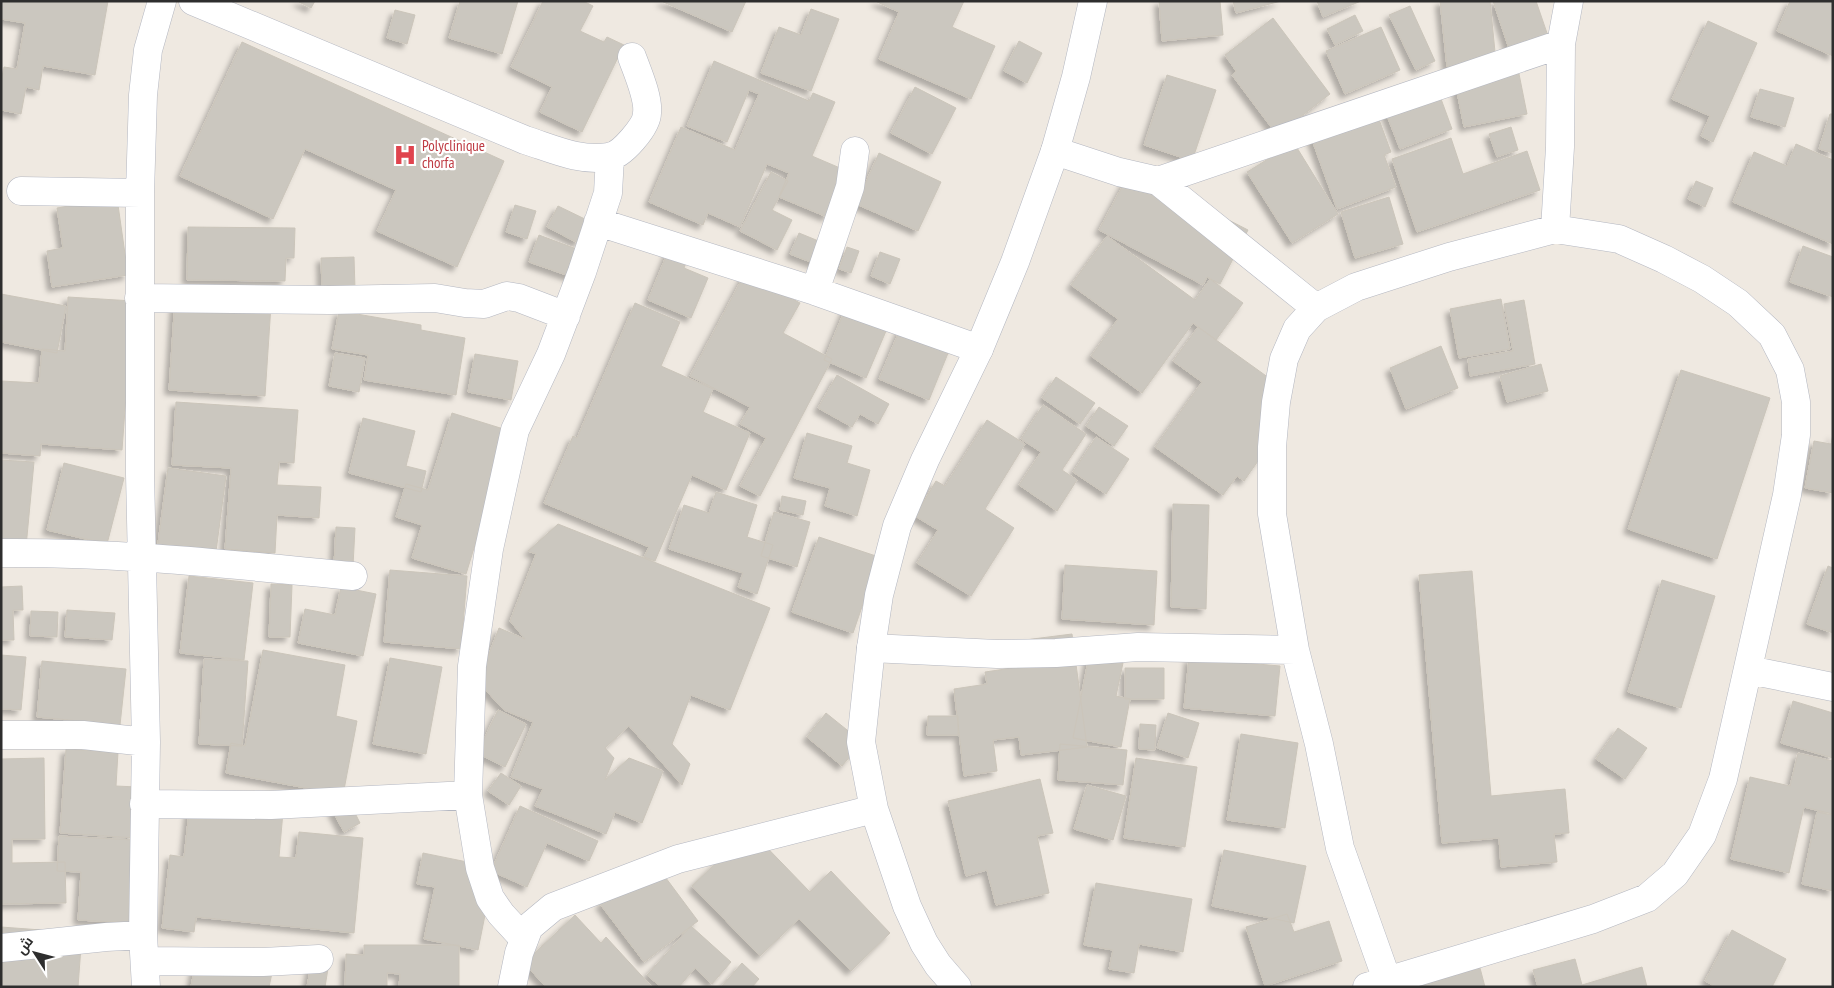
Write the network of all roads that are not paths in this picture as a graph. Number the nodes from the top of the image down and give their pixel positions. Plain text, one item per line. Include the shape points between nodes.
1 (162, 1) edge
2 (193, 1) edge
3 (1093, 1) edge
4 (1569, 1) edge
5 (1562, 44) junction
6 (632, 57) dead end
7 (855, 151) dead end
8 (1055, 152) junction
9 (610, 157) junction
10 (1158, 181) junction
11 (21, 191) dead end
12 (140, 193) junction
13 (598, 222) junction
14 (1555, 229) junction
15 (815, 291) junction
16 (140, 298) junction
17 (1316, 308) junction
18 (566, 316) junction
19 (979, 349) junction
20 (1, 553) edge
21 (143, 557) junction
22 (353, 576) dead end
23 (871, 648) junction
24 (1295, 650) junction
25 (1749, 670) junction
26 (1833, 687) edge
27 (1, 735) edge
28 (146, 742) junction
29 (468, 795) junction
30 (144, 804) junction
31 (874, 809) junction
32 (524, 939) junction
33 (1, 948) edge
34 (319, 959) dead end
35 (145, 961) edge
36 (1377, 983) edge
37 (512, 987) edge
38 (957, 987) edge

1 - 12 street via 148,50
2 - 9 street via 525,140 571,155
3 - 8 street
4 - 5 street
5 - 10 street
5 - 14 street
6 - 9 street via 647,113 640,131 627,146
7 - 15 street via 850,187
8 - 10 street
8 - 19 street via 1016,262
9 - 13 street via 608,193
10 - 17 street
11 - 12 street
12 - 16 street
13 - 15 street
13 - 18 street
14 - 17 street via 1448,257 1356,287
14 - 25 street via 1619,239 1702,279 1738,303 1772,335 1790,370 1796,402 1796,435 1787,495
15 - 19 street
16 - 18 street via 436,298 484,304 507,296
16 - 21 street
17 - 24 street via 1297,330 1284,359 1272,448 1272,514
18 - 29 street via 515,430 489,549 472,666
19 - 23 street via 897,526 879,595
20 - 21 street
21 - 22 street
21 - 28 street
23 - 24 street via 997,654 1138,647
23 - 31 street via 861,742
24 - 36 street via 1319,744 1340,848
25 - 26 street
25 - 36 street via 1723,779 1702,835 1675,874 1647,898 1593,920
27 - 28 street via 83,735
28 - 30 street
29 - 30 street via 271,805
29 - 32 street via 480,868 490,898
30 - 35 street
31 - 32 street via 678,859 553,906 529,927
31 - 38 street via 907,906 924,943
32 - 37 street
33 - 35 street via 106,937
34 - 35 street

